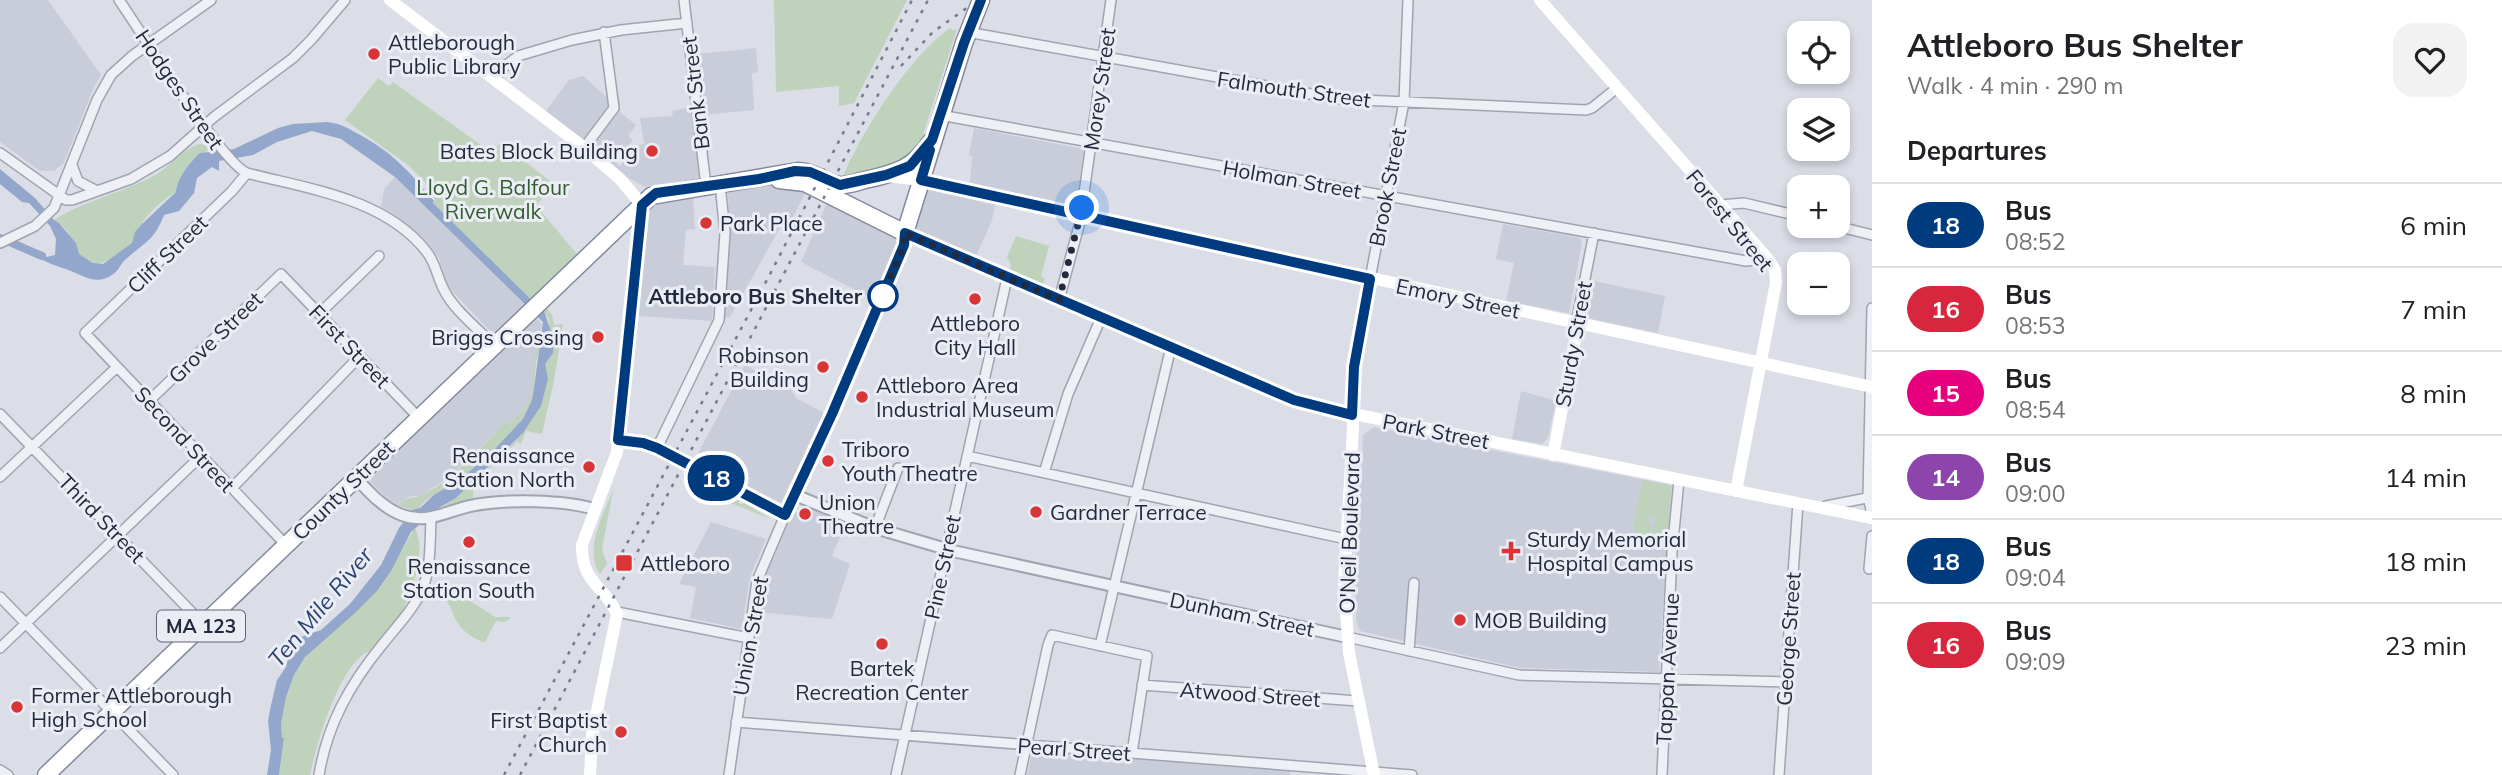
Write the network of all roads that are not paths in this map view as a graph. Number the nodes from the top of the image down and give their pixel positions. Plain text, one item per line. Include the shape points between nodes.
1 (119, 0) edge
2 (211, 0) edge
3 (345, 0) edge
4 (390, 0) edge
5 (684, 0) edge
6 (981, 0) edge
7 (1111, 0) edge
8 (1408, 0) edge
9 (1540, 0) edge
10 (687, 23) junction
11 (604, 32) junction
12 (967, 33) junction
13 (149, 44) junction
14 (1103, 57) junction
15 (494, 79) junction
16 (1617, 88) junction
17 (1404, 102) junction
18 (940, 115) junction
19 (205, 126) junction
20 (932, 140) junction
21 (1091, 142) junction
22 (584, 148) junction
23 (0, 152) edge
24 (72, 165) junction
25 (247, 173) junction
26 (759, 179) junction
27 (872, 179) junction
28 (921, 180) junction
29 (713, 185) junction
30 (97, 191) junction
31 (1386, 196) junction
32 (59, 197) junction
33 (642, 205) junction
34 (1720, 205) junction
35 (866, 212) junction
36 (1787, 213) edge
37 (1081, 216) junction
38 (1850, 230) edge
39 (905, 233) junction
40 (1594, 233) junction
41 (1872, 235) edge
42 (0, 243) edge
43 (379, 256) dead end
44 (1768, 259) junction
45 (281, 274) joint
46 (1007, 278) junction
47 (1370, 279) junction
48 (1059, 300) junction
49 (1872, 308) edge
50 (319, 314) junction
51 (1101, 318) junction
52 (1576, 324) junction
53 (85, 333) joint
54 (495, 346) junction
55 (1171, 347) junction
56 (360, 356) junction
57 (1760, 364) junction
58 (117, 367) junction
59 (1871, 387) edge
60 (149, 401) junction
61 (0, 414) edge
62 (1352, 415) junction
63 (419, 418) junction
64 (618, 440) junction
65 (33, 446) junction
66 (657, 448) junction
67 (1553, 455) junction
68 (201, 456) junction
69 (967, 456) junction
70 (898, 467) dead end
71 (1044, 473) junction
72 (0, 477) edge
73 (356, 478) junction
74 (1679, 480) junction
75 (232, 488) junction
76 (1736, 491) junction
77 (1136, 493) junction
78 (795, 495) junction
79 (1870, 497) edge
80 (1798, 503) junction
81 (1820, 508) junction
82 (594, 509) junction
83 (785, 515) junction
84 (1872, 516) edge
85 (430, 518) junction
86 (875, 528) junction
87 (118, 535) junction
88 (1872, 536) edge
89 (1346, 539) junction
90 (286, 545) junction
91 (947, 549) junction
92 (1869, 569) dead end
93 (1414, 583) dead end
94 (1115, 586) junction
95 (0, 597) edge
96 (617, 612) junction
97 (26, 624) junction
98 (203, 624) junction
99 (1347, 637) junction
100 (749, 638) junction
101 (1100, 646) junction
102 (0, 648) edge
103 (1409, 651) junction
104 (1665, 679) junction
105 (1784, 682) junction
106 (1142, 685) junction
107 (1358, 701) junction
108 (112, 711) junction
109 (736, 722) junction
110 (905, 736) junction
111 (1027, 745) junction
112 (1132, 753) junction
113 (0, 770) edge
114 (1374, 773) edge
115 (8, 775) edge
116 (46, 775) edge
117 (173, 775) edge
118 (319, 775) edge
119 (590, 775) edge
120 (729, 775) edge
121 (896, 775) edge
122 (1020, 775) edge
123 (1412, 775) edge
124 (1662, 775) edge
125 (1779, 775) edge

1 - 13 street, Hodges Street
2 - 13 street
3 - 19 street via 293,58
4 - 15 main road
5 - 10 street, Bank Street
6 - 12 highway, MA 123
7 - 14 street, Morey Street
8 - 17 street, Brook Street
9 - 16 main road, Forest Street
10 - 11 street
10 - 29 street, Bank Street
11 - 15 street via 519,56
11 - 22 street via 614,108
12 - 14 street, Falmouth Street
12 - 18 highway, MA 123
13 - 19 street, Hodges Street
13 - 24 street via 106,82
14 - 17 street, Falmouth Street via 1333,99
14 - 21 street, Morey Street
15 - 22 main road
16 - 17 street, Falmouth Street via 1586,110
16 - 34 main road, Forest Street
17 - 31 street, Brook Street
18 - 20 highway, MA 123
18 - 21 street, Holman Street
19 - 25 street, Hodges Street via 231,162
19 - 30 street via 151,168
20 - 27 highway, MA 123 via 910,166
20 - 28 highway, MA 123
21 - 31 street, Holman Street
21 - 37 street, Morey Street
22 - 33 main road
23 - 32 street
24 - 30 street via 78,180
24 - 32 street
25 - 53 street, Cliff Street
25 - 54 street, Hodges Street via 361,205 399,225 429,254 447,295
26 - 27 highway, Park Street / MA 123 via 802,171 837,185
26 - 29 highway, Park Street / MA 123
26 - 35 highway, Park Street / MA 123 via 798,181
27 - 28 main road, Emory Street via 899,176
27 - 35 highway via 858,193
28 - 37 main road, Emory Street
28 - 39 highway, MA 123
29 - 33 highway, Park Street / MA 123 via 654,194
29 - 66 street, Bank Street via 725,236 719,320
30 - 32 street via 70,200
31 - 40 street, Holman Street
31 - 47 street, Brook Street
32 - 42 street via 40,222
33 - 54 highway, County Street / MA 123
33 - 64 main road
34 - 36 street via 1744,203
34 - 44 main road, Forest Street
35 - 39 highway, Park Street / MA 123
37 - 47 main road, Emory Street
37 - 48 street, Morey Street
38 - 41 street
39 - 46 main road, Park Street
39 - 78 street, Union Street via 904,245
40 - 44 street, Holman Street via 1746,261
40 - 52 street, Sturdy Street
43 - 50 street
44 - 57 main road, Forest Street via 1776,280
45 - 50 street, First Street
45 - 60 street, Grove Street
46 - 48 main road, Park Street
46 - 69 street, Pine Street
47 - 52 main road, Emory Street
47 - 62 main road, Brook Street via 1354,367
48 - 51 main road, Park Street
49 - 59 street
50 - 56 street, First Street
51 - 55 main road, Park Street
51 - 71 street via 1066,398
52 - 57 main road, Emory Street
52 - 67 main road, Sturdy Street
53 - 58 street, Second Street
54 - 63 highway, County Street / MA 123
55 - 62 main road, Park Street via 1299,402
55 - 77 street
56 - 63 street, First Street
56 - 75 street
57 - 59 main road, Emory Street
57 - 76 main road, Forest Street
58 - 60 street, Second Street
58 - 65 street
59 - 79 street
60 - 68 street, Second Street
61 - 65 street, Third Street
62 - 67 main road, Park Street
62 - 89 main road, O'Neil Boulevard
63 - 73 highway, County Street / MA 123
64 - 66 street
64 - 82 main road
65 - 72 street
65 - 87 street, Third Street
66 - 83 street
67 - 74 main road, Park Street
68 - 75 street, Second Street
68 - 87 street
69 - 71 street
69 - 91 street, Pine Street
70 - 86 street
71 - 77 street
73 - 85 street via 382,504 405,516
73 - 90 highway, County Street / MA 123
74 - 76 main road, Park Street
74 - 104 street, Tappan Avenue
75 - 90 street, Second Street
76 - 80 main road, Park Street
77 - 89 street
77 - 94 street
78 - 83 street, Union Street
78 - 86 street, Dunham Street
79 - 81 street, Park Street
79 - 84 street
80 - 81 main road, Park Street
80 - 105 street, George Street
81 - 84 main road, Park Street
82 - 85 street via 502,502
82 - 96 main road via 583,540 583,560 591,581
83 - 100 street, Union Street via 758,578
85 - 118 street via 428,566 421,591 345,698
86 - 91 street, Dunham Street
87 - 97 street
87 - 98 street, Third Street
88 - 92 street
89 - 99 main road, O'Neil Boulevard
90 - 98 highway, County Street / MA 123
91 - 94 street, Dunham Street
91 - 110 street, Pine Street
93 - 103 street
94 - 99 street, Dunham Street
94 - 101 street
95 - 97 street
96 - 100 street
96 - 119 main road via 593,731
97 - 102 street
97 - 108 street
98 - 108 highway, County Street / MA 123
99 - 103 street, Dunham Street
99 - 107 main road, O'Neil Boulevard
100 - 109 street, Union Street
101 - 106 street via 1147,656
101 - 111 street via 1052,635
103 - 104 street, Dunham Street via 1519,675
104 - 105 street, Dunham Street
104 - 124 street, Tappan Avenue
105 - 125 street, George Street
106 - 107 street, Atwood Street
106 - 112 street
107 - 114 main road, O'Neil Boulevard
108 - 116 highway, County Street / MA 123
108 - 117 street
109 - 110 street, Pearl Street
109 - 120 street, Union Street
110 - 111 street, Pearl Street
110 - 121 street, Pine Street
111 - 112 street, Pearl Street
111 - 122 street
112 - 114 street, Pearl Street
113 - 115 street
114 - 123 street, Pearl Street

